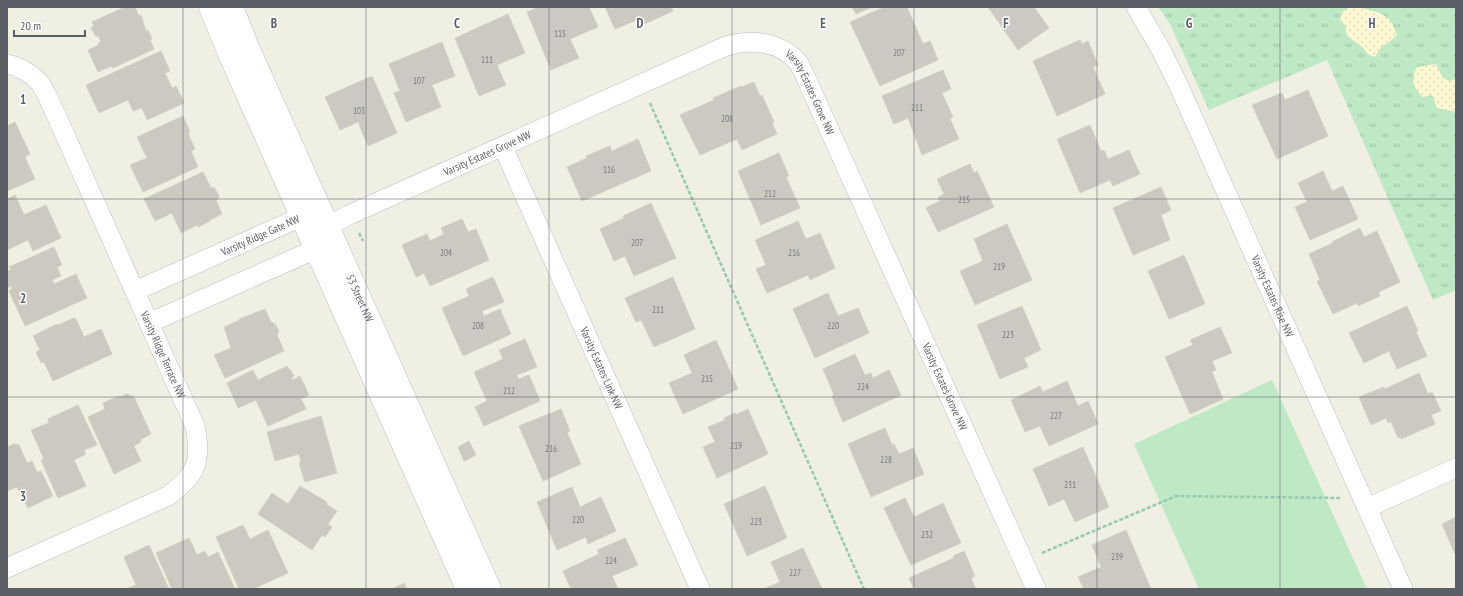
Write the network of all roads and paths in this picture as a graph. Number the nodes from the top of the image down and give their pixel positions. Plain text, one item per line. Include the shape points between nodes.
1 (210, 7) edge
2 (232, 7) edge
3 (1136, 7) edge
4 (7, 64) edge
5 (650, 102) dead end
6 (503, 147) junction
7 (301, 217) junction
8 (328, 226) junction
9 (316, 249) junction
10 (134, 291) junction
11 (149, 323) junction
12 (1456, 468) edge
13 (1342, 498) dead end
14 (1367, 508) junction
15 (1042, 553) dead end
16 (7, 568) edge
17 (467, 589) edge
18 (490, 589) edge
19 (700, 589) edge
20 (864, 589) edge
21 (1036, 589) edge
22 (1403, 589) edge

1 - 7 street, 53 Street NW
2 - 8 street, 53 Street NW
3 - 14 street, Varsity Estates Rise NW via 1178,84
4 - 10 street, Varsity Ridge Terrace NW via 30,74 40,83 48,97
5 - 20 path
6 - 8 street, Varsity Estates Grove NW
6 - 19 street, Varsity Estates Link NW
6 - 21 street, Varsity Estates Grove NW via 726,46 759,42 785,51 798,63 806,78
7 - 8 street, Varsity Ridge Gate NW
7 - 9 street, 53 Street NW
7 - 10 street, Varsity Ridge Gate NW
8 - 9 street
8 - 18 street, 53 Street NW
9 - 11 street
9 - 17 street, 53 Street NW
10 - 11 street, Varsity Ridge Terrace NW
11 - 16 street, Varsity Ridge Terrace NW via 195,426 199,445 195,468 179,488 168,496
12 - 14 street
13 - 15 path via 1176,496
14 - 22 street, Varsity Estates Rise NW

